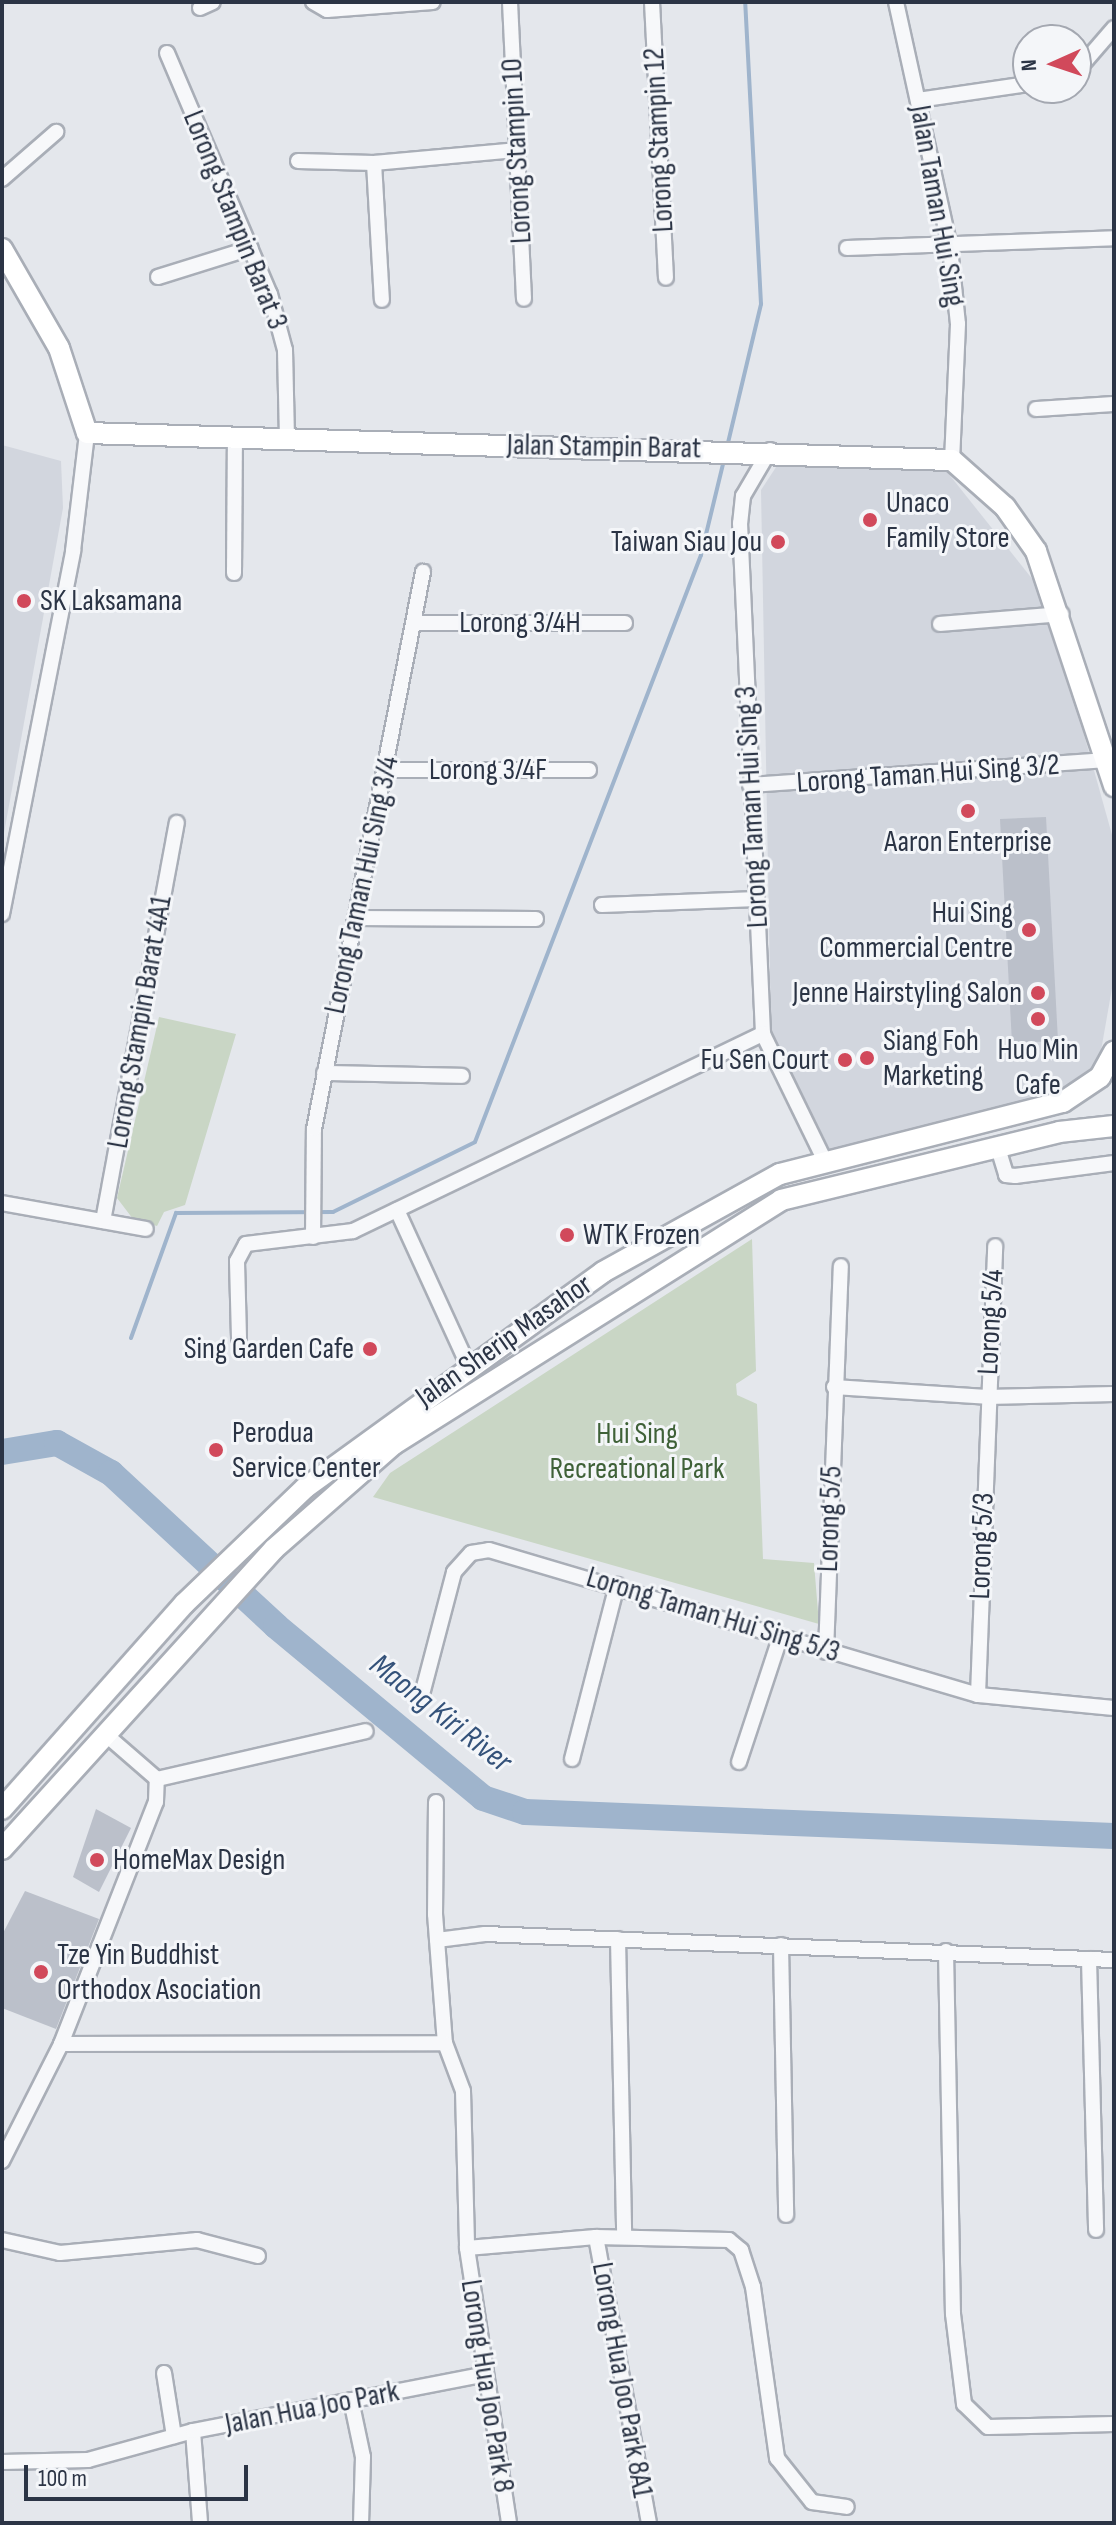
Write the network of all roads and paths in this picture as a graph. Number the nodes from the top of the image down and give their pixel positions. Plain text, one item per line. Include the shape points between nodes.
1 (313, 2) edge
2 (433, 2) edge
3 (510, 2) edge
4 (652, 2) edge
5 (896, 2) edge
6 (1114, 28) edge
7 (167, 53) dead end
8 (1092, 53) edge
9 (1012, 86) edge
10 (918, 100) junction
11 (56, 132) dead end
12 (518, 150) junction
13 (298, 161) dead end
14 (374, 163) junction
15 (2, 179) edge
16 (1114, 238) edge
17 (251, 248) junction
18 (847, 248) dead end
19 (950, 248) junction
20 (6, 262) edge
21 (158, 277) dead end
22 (666, 278) dead end
23 (524, 299) dead end
24 (382, 300) dead end
25 (1114, 404) edge
26 (1036, 409) dead end
27 (87, 433) junction
28 (235, 438) junction
29 (287, 439) junction
30 (770, 450) junction
31 (952, 460) junction
32 (423, 572) dead end
33 (234, 573) dead end
34 (1062, 614) junction
35 (414, 623) junction
36 (625, 623) dead end
37 (940, 624) dead end
38 (1107, 760) junction
39 (387, 770) junction
40 (589, 770) dead end
41 (750, 785) junction
42 (1114, 786) edge
43 (177, 823) dead end
44 (4, 892) edge
45 (757, 899) junction
46 (602, 905) dead end
47 (2, 914) edge
48 (355, 918) junction
49 (536, 919) dead end
50 (763, 1034) junction
51 (1114, 1052) edge
52 (324, 1073) junction
53 (462, 1076) dead end
54 (1114, 1126) edge
55 (998, 1148) junction
56 (824, 1159) junction
57 (1114, 1163) edge
58 (2, 1203) edge
59 (397, 1210) junction
60 (103, 1221) junction
61 (146, 1229) dead end
62 (313, 1233) junction
63 (995, 1246) dead end
64 (841, 1266) dead end
65 (239, 1338) dead end
66 (469, 1367) junction
67 (834, 1387) junction
68 (1114, 1394) edge
69 (987, 1397) junction
70 (617, 1585) junction
71 (779, 1641) junction
72 (826, 1652) junction
73 (978, 1695) junction
74 (420, 1702) dead end
75 (1114, 1708) edge
76 (366, 1731) dead end
77 (105, 1734) junction
78 (572, 1759) dead end
79 (739, 1762) dead end
80 (157, 1779) junction
81 (436, 1802) dead end
82 (2, 1809) edge
83 (2, 1849) edge
84 (618, 1939) junction
85 (437, 1940) junction
86 (781, 1945) junction
87 (946, 1951) junction
88 (1089, 1959) junction
89 (1114, 1960) edge
90 (445, 2043) junction
91 (61, 2044) junction
92 (2, 2161) edge
93 (786, 2215) dead end
94 (1096, 2230) dead end
95 (596, 2237) junction
96 (624, 2237) junction
97 (2, 2240) edge
98 (467, 2248) junction
99 (258, 2256) dead end
100 (164, 2373) dead end
101 (482, 2375) junction
102 (351, 2400) junction
103 (1114, 2424) edge
104 (193, 2431) junction
105 (174, 2436) junction
106 (2, 2462) edge
107 (847, 2507) dead end
108 (200, 2523) edge
109 (361, 2523) edge
110 (509, 2523) edge
111 (649, 2523) edge

1 - 2 street via 327,10
3 - 12 street, Lorong Stampin 10
4 - 22 street, Lorong Stampin 12
5 - 10 street, Jalan Taman Hui Sing
6 - 8 street
7 - 17 street, Lorong Stampin Barat 3
9 - 10 street
10 - 19 street, Jalan Taman Hui Sing
11 - 15 street
12 - 14 street
12 - 23 street, Lorong Stampin 10
13 - 14 street
14 - 24 street
16 - 19 street
17 - 21 street
17 - 29 street, Lorong Stampin Barat 3 via 285,350
18 - 19 street via 930,239
19 - 31 street, Jalan Taman Hui Sing via 958,324
20 - 27 main road via 59,348
25 - 26 street
27 - 28 main road, Jalan Stampin Barat
27 - 44 street via 73,551
28 - 29 main road, Jalan Stampin Barat
28 - 33 street
29 - 30 main road, Jalan Stampin Barat
30 - 31 main road, Jalan Stampin Barat
30 - 41 street, Lorong Taman Hui Sing 3 via 743,496 740,523
31 - 34 main road via 1018,523
32 - 35 street, Lorong Taman Hui Sing 3/4
34 - 37 street
34 - 38 main road
35 - 36 street, Lorong 3/4H
35 - 39 street, Lorong Taman Hui Sing 3/4
38 - 41 street, Lorong Taman Hui Sing 3/2
38 - 42 main road
39 - 40 street, Lorong 3/4F
39 - 48 street, Lorong Taman Hui Sing 3/4
41 - 45 street, Lorong Taman Hui Sing 3
43 - 60 street, Lorong Stampin Barat 4A1
44 - 47 street
45 - 46 street
45 - 50 street, Lorong Taman Hui Sing 3
48 - 49 street
48 - 52 street, Lorong Taman Hui Sing 3/4
50 - 56 street, Lorong Taman Hui Sing 3
50 - 59 street
51 - 56 main road, Jalan Sherip Masahor via 1100,1077 1063,1102
52 - 53 street
52 - 62 street, Lorong Taman Hui Sing 3/4 via 311,1200
54 - 55 main road, Jalan Sherip Masahor
55 - 57 street via 1006,1175
55 - 77 main road, Jalan Sherip Masahor via 781,1200 744,1217 394,1444 274,1549
56 - 66 main road, Jalan Sherip Masahor via 696,1215
58 - 60 street
59 - 62 street via 345,1234
59 - 66 street
60 - 61 street
62 - 65 street via 262,1238 241,1251
63 - 69 street, Lorong 5/4
64 - 67 street, Lorong 5/5
66 - 82 main road, Jalan Sherip Masahor via 250,1538 184,1604
67 - 69 street
67 - 72 street, Lorong 5/5
68 - 69 street
69 - 73 street, Lorong 5/3
70 - 71 street, Lorong Taman Hui Sing 5/3
70 - 74 street, Lorong Taman Hui Sing 5/3 via 489,1550 471,1553 454,1572
70 - 78 street
71 - 72 street, Lorong Taman Hui Sing 5/3
71 - 79 street
72 - 73 street, Lorong Taman Hui Sing 5/3
73 - 75 street, Lorong Taman Hui Sing 5/3
76 - 80 street
77 - 80 street
77 - 83 main road, Jalan Sherip Masahor
80 - 91 street via 145,1839
81 - 85 street, Lorong Hua Joo Park 8
84 - 85 street
84 - 86 street
84 - 96 street
85 - 90 street, Lorong Hua Joo Park 8
86 - 87 street
86 - 93 street
87 - 88 street
87 - 103 street via 953,2314 964,2404 988,2427
88 - 89 street
88 - 94 street
90 - 91 street
90 - 98 street, Lorong Hua Joo Park 8 via 465,2108
91 - 92 street
95 - 96 street
95 - 98 street
95 - 111 street, Lorong Hua Joo Park 8A1
96 - 107 street via 729,2240 741,2250 777,2458 812,2502
97 - 99 street via 60,2253 197,2240
98 - 101 street, Lorong Hua Joo Park 8
100 - 105 street
101 - 102 street, Jalan Hua Joo Park
101 - 110 street, Lorong Hua Joo Park 8
102 - 104 street, Jalan Hua Joo Park
102 - 109 street via 363,2457
104 - 105 street, Jalan Hua Joo Park
104 - 108 street
105 - 106 street, Jalan Hua Joo Park via 88,2460

